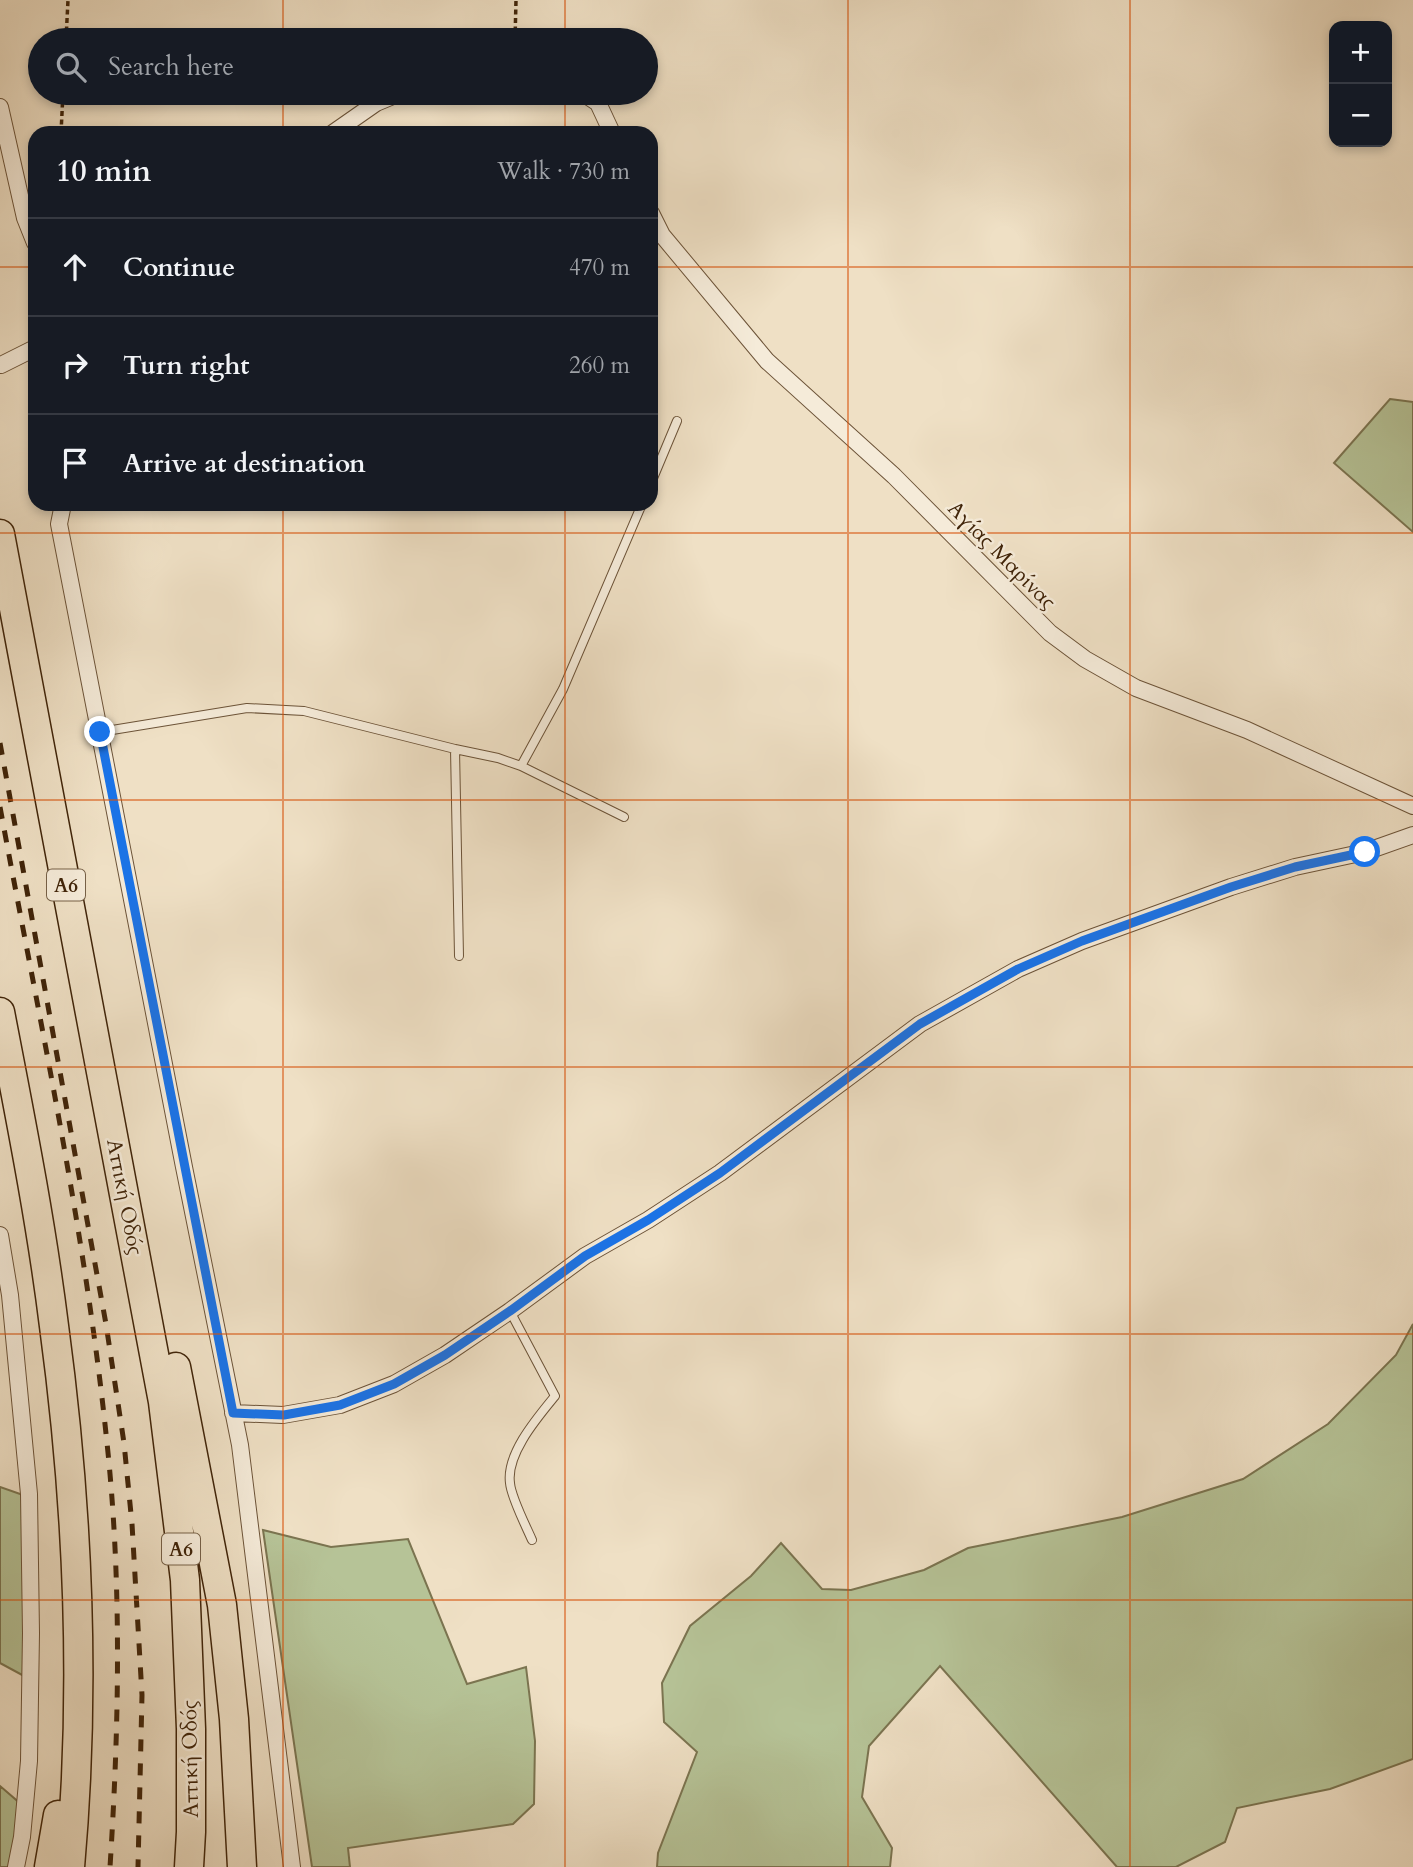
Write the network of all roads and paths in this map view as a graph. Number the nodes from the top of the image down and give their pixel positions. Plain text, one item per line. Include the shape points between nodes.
1 (68, 0) edge
2 (516, 0) edge
3 (67, 28) edge
4 (515, 28) edge
5 (62, 105) edge
6 (373, 105) edge
7 (599, 105) edge
8 (0, 107) edge
9 (61, 126) edge
10 (343, 126) edge
11 (609, 126) edge
12 (28, 226) edge
13 (658, 227) edge
14 (28, 352) edge
15 (1, 365) edge
16 (677, 421) dead end
17 (658, 466) edge
18 (62, 511) edge
19 (639, 511) edge
20 (0, 534) edge
21 (100, 732) junction
22 (455, 749) junction
23 (521, 766) junction
24 (1413, 806) edge
25 (624, 817) dead end
26 (1413, 835) edge
27 (459, 956) dead end
28 (0, 1012) edge
29 (0, 1235) edge
30 (132, 1235) junction
31 (510, 1311) junction
32 (233, 1413) junction
33 (532, 1540) dead end
34 (78, 1711) junction
35 (16, 1867) edge
36 (49, 1867) edge
37 (70, 1867) edge
38 (189, 1867) edge
39 (242, 1867) edge
40 (292, 1867) edge

1 - 3 path
2 - 4 path
5 - 9 path
6 - 10 street
7 - 11 street
8 - 12 street
13 - 24 street, Αγίας Μαρίνας via 767,361 894,477 1050,633 1136,688 1247,730
14 - 15 street
16 - 17 lane
18 - 21 street via 59,524
19 - 23 lane via 562,690
20 - 30 highway, Αττική Οδός / Α6
21 - 22 lane via 247,708 270,709 304,711
21 - 32 street
22 - 23 lane
22 - 27 lane
23 - 25 lane
26 - 31 street via 1231,887 1018,969 920,1024 720,1173 585,1256
28 - 34 highway via 54,1325 75,1566
29 - 35 street via 29,1494 29,1761
30 - 38 highway, Αττική Οδός / Α6 via 163,1402 185,1580 191,1729
30 - 39 highway via 162,1296 222,1605
31 - 32 street via 394,1384 340,1405 284,1415
31 - 33 lane via 555,1396 512,1461 510,1484
32 - 40 street
34 - 36 highway
34 - 37 highway

